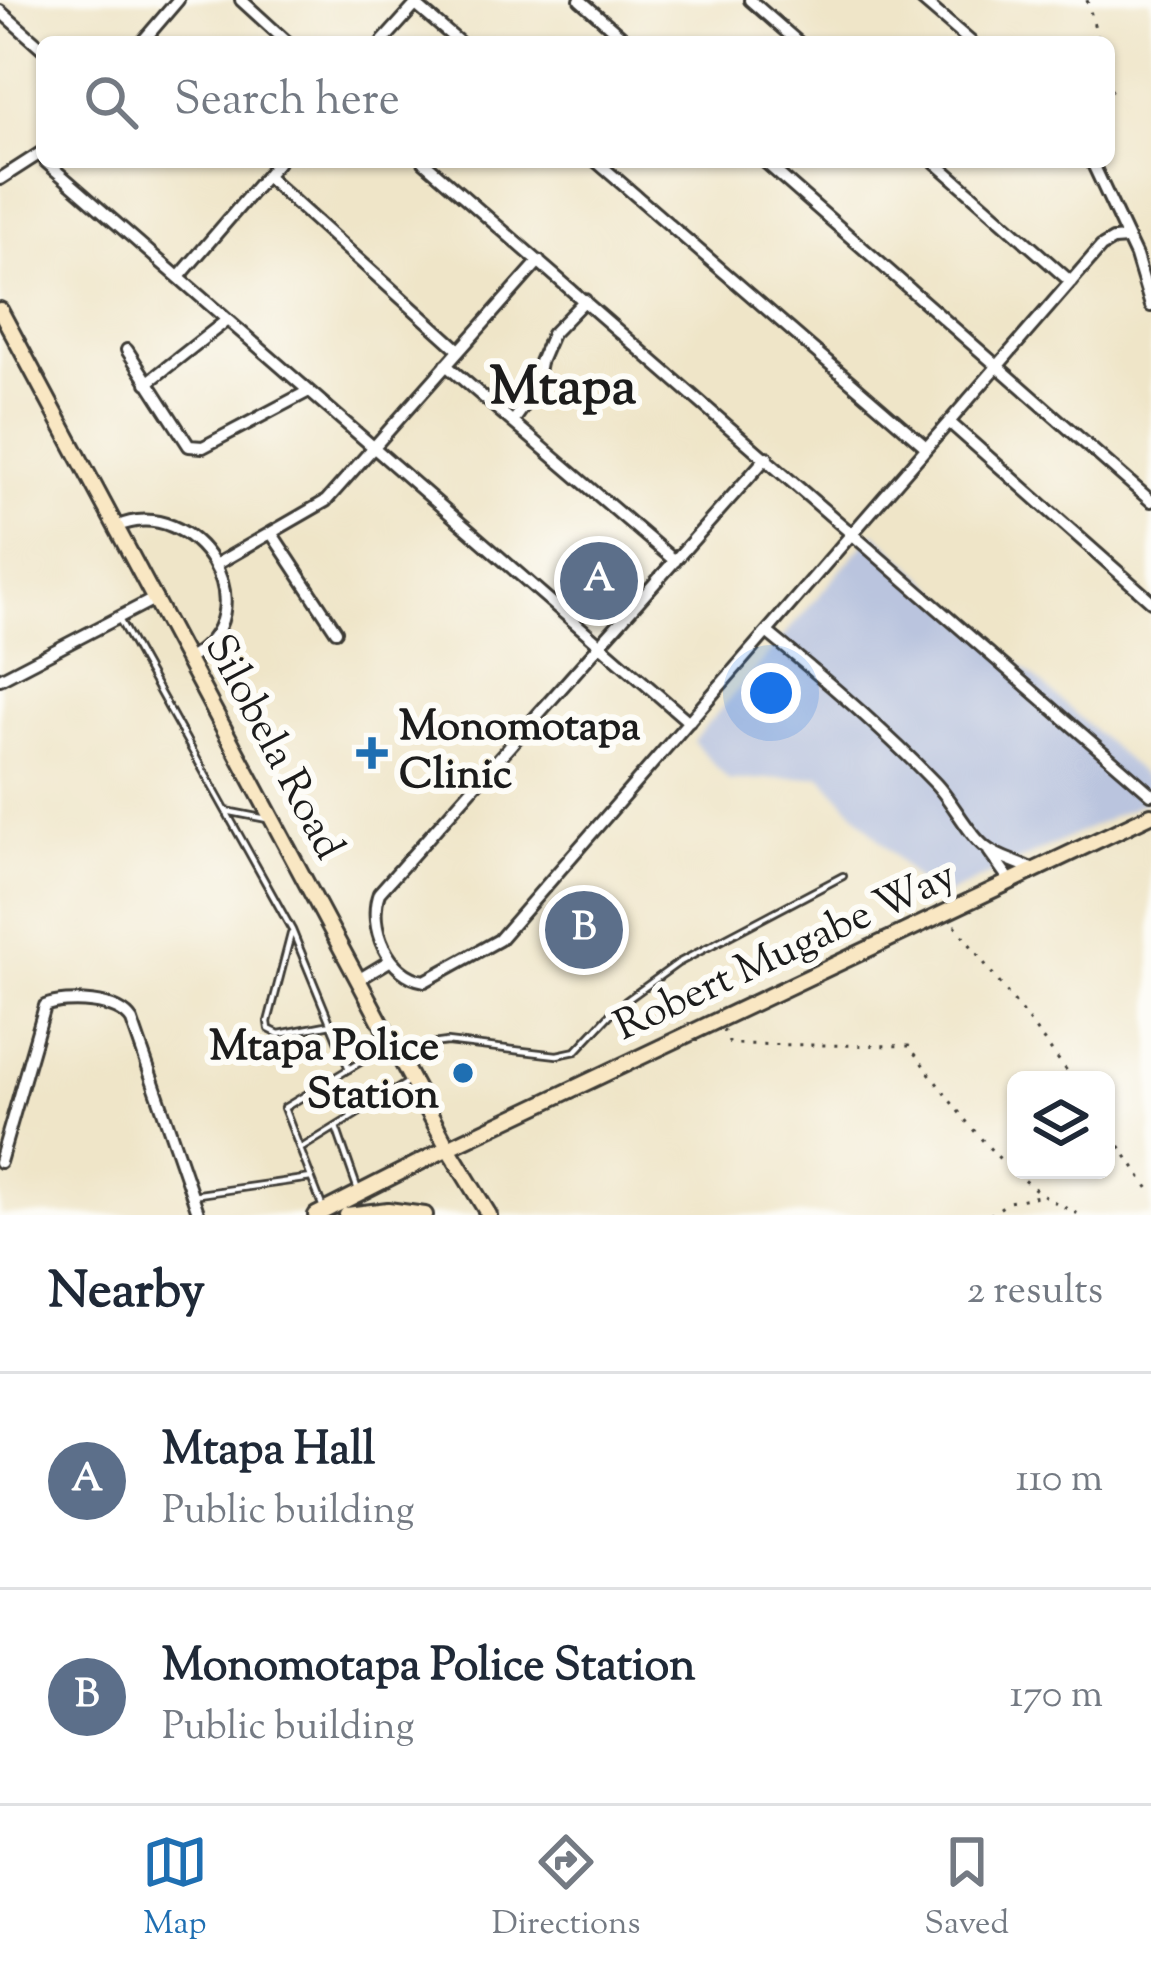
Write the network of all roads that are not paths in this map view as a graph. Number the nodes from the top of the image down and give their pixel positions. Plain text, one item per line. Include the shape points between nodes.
1 (178, 0) edge
2 (242, 0) edge
3 (580, 0) edge
4 (750, 0) edge
5 (922, 0) edge
6 (418, 2) edge
7 (0, 11) edge
8 (147, 36) edge
9 (281, 36) edge
10 (387, 36) edge
11 (452, 36) edge
12 (621, 36) edge
13 (791, 36) edge
14 (964, 36) edge
15 (36, 42) edge
16 (36, 160) edge
17 (55, 168) edge
18 (273, 168) edge
19 (431, 168) edge
20 (604, 168) edge
21 (772, 168) edge
22 (942, 168) edge
23 (1095, 168) edge
24 (266, 176) junction
25 (0, 179) edge
26 (1127, 239) junction
27 (539, 261) junction
28 (179, 277) junction
29 (1071, 281) junction
30 (585, 300) junction
31 (1151, 306) edge
32 (0, 310) edge
33 (226, 320) junction
34 (127, 350) dead end
35 (459, 350) junction
36 (446, 365) junction
37 (997, 366) junction
38 (147, 383) junction
39 (307, 392) junction
40 (513, 422) junction
41 (949, 422) junction
42 (926, 447) junction
43 (376, 449) junction
44 (767, 457) junction
45 (1151, 501) edge
46 (116, 526) junction
47 (853, 533) junction
48 (272, 534) junction
49 (675, 561) junction
50 (214, 565) junction
51 (156, 598) junction
52 (1151, 601) edge
53 (118, 617) junction
54 (336, 631) dead end
55 (768, 633) junction
56 (601, 643) junction
57 (188, 659) junction
58 (0, 680) edge
59 (689, 722) junction
60 (1151, 794) edge
61 (226, 811) junction
62 (1151, 815) edge
63 (273, 820) junction
64 (989, 851) junction
65 (1035, 871) junction
66 (843, 876) dead end
67 (1011, 882) junction
68 (292, 930) junction
69 (391, 960) junction
70 (358, 980) junction
71 (331, 1024) junction
72 (392, 1043) junction
73 (401, 1060) junction
74 (349, 1069) junction
75 (334, 1078) junction
76 (412, 1080) junction
77 (351, 1117) junction
78 (336, 1127) junction
79 (448, 1148) junction
80 (300, 1149) junction
81 (0, 1162) edge
82 (311, 1178) junction
83 (359, 1193) junction
84 (192, 1196) junction
85 (320, 1213) edge
86 (199, 1215) edge
87 (347, 1215) edge
88 (425, 1215) edge
89 (489, 1215) edge

1 - 8 street
2 - 9 street
3 - 12 street
4 - 13 street
5 - 14 street
6 - 10 street
6 - 11 street
7 - 15 street
16 - 25 street
17 - 28 street
18 - 24 street
19 - 27 street
20 - 42 street
21 - 37 street
22 - 29 street
23 - 26 street
24 - 28 street
24 - 35 street
26 - 29 street via 1101,247
26 - 31 street
27 - 30 street
27 - 35 street
28 - 33 street
29 - 37 street
30 - 40 street via 552,334 535,392
30 - 44 street
32 - 46 street, Silobela Road
33 - 38 street
33 - 39 street
34 - 38 street
35 - 36 street
36 - 40 street
36 - 43 street
37 - 41 street
37 - 45 street
38 - 39 street via 196,448
39 - 43 street
40 - 49 street
41 - 42 street
41 - 52 street
42 - 47 street
43 - 48 street via 326,501
43 - 56 street
44 - 47 street
44 - 49 street
46 - 50 street via 163,521 195,539
46 - 51 street, Silobela Road
47 - 55 street
47 - 60 street
48 - 50 street
48 - 54 street
49 - 56 street
50 - 57 street via 226,600 223,626
51 - 53 street
51 - 57 street, Silobela Road
53 - 58 street
53 - 61 lane
55 - 59 street
55 - 64 street via 922,770
56 - 59 street
56 - 69 street via 379,893 375,923
57 - 63 street, Silobela Road
59 - 69 street via 499,940 425,981
61 - 63 lane
61 - 68 lane
62 - 65 street, Robert Mugabe Way
63 - 70 street, Silobela Road
64 - 65 street
64 - 67 street
65 - 67 street, Robert Mugabe Way
66 - 73 lane via 678,963 616,1008 576,1051 447,1042
67 - 79 street, Robert Mugabe Way
68 - 71 lane
68 - 71 lane via 269,1029
69 - 70 street
70 - 72 street, Silobela Road
71 - 74 lane
72 - 73 street, Silobela Road
72 - 74 lane
73 - 76 street, Silobela Road
74 - 75 lane
75 - 77 lane
75 - 80 lane via 284,1108
76 - 77 lane
76 - 79 street, Silobela Road
77 - 78 lane
78 - 80 lane
78 - 83 lane
79 - 83 street, Robert Mugabe Way
79 - 89 street, Silobela Road
80 - 82 lane
81 - 84 street via 45,1006 117,1007 132,1021
82 - 84 lane
82 - 85 lane
83 - 85 street, Robert Mugabe Way
84 - 86 street
87 - 88 street

